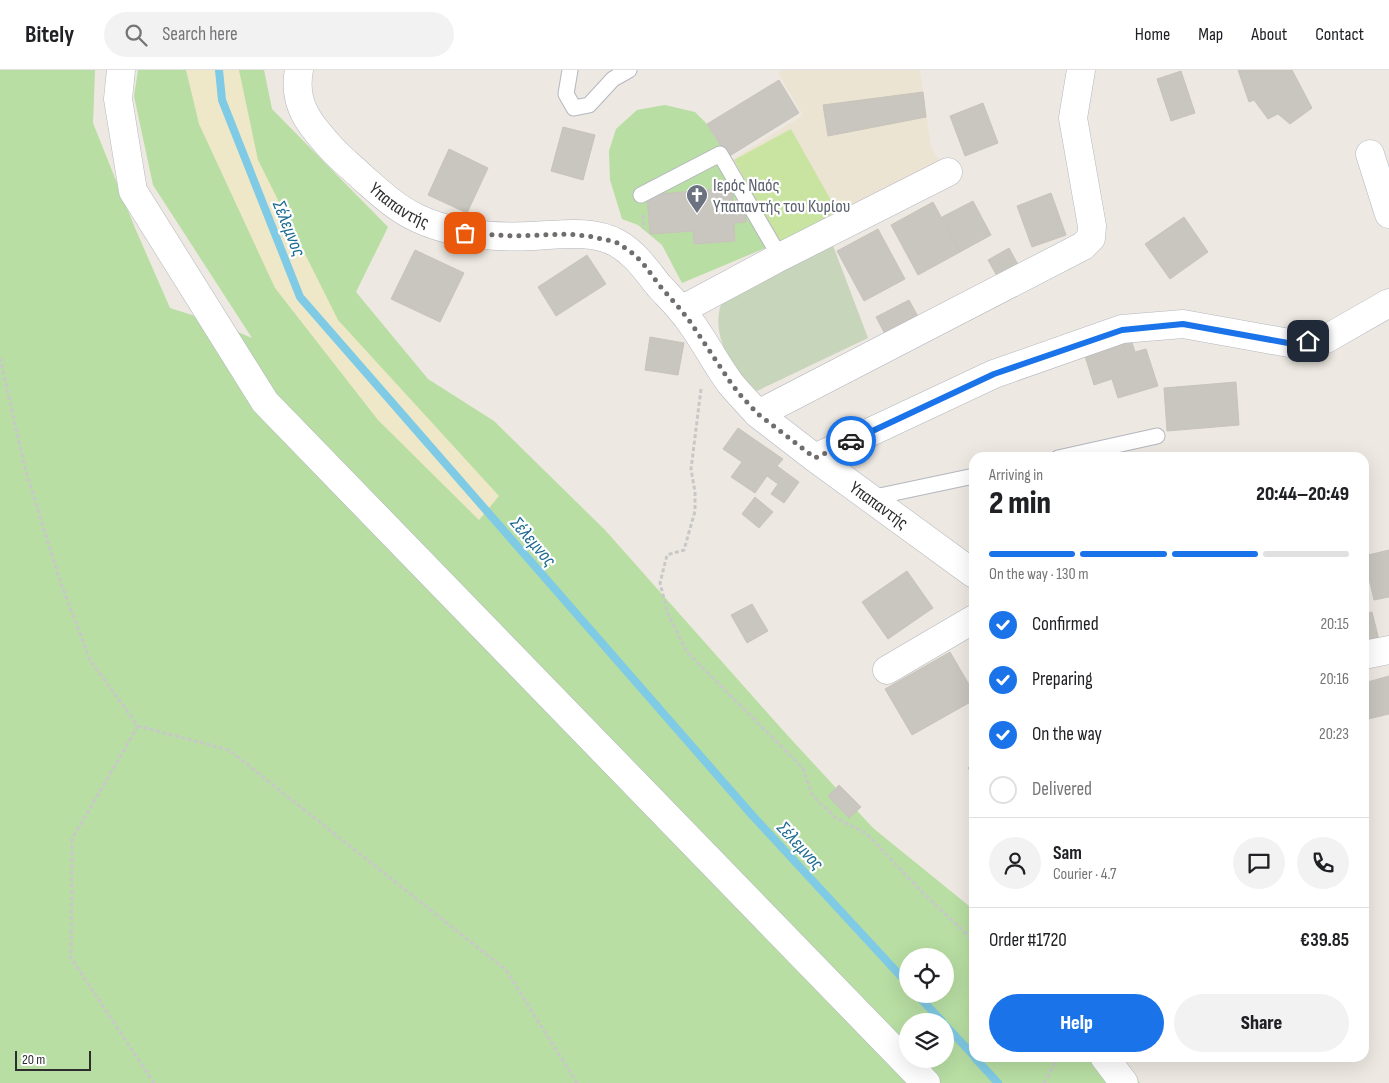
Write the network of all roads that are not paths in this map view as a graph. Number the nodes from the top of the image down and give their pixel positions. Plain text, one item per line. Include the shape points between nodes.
1 (121, 70) edge
2 (299, 70) edge
3 (570, 70) edge
4 (629, 70) edge
5 (1081, 70) edge
6 (1370, 154) dead end
7 (948, 172) dead end
8 (641, 195) dead end
9 (1389, 214) edge
10 (780, 257) junction
11 (1389, 303) edge
12 (681, 310) junction
13 (758, 414) junction
14 (1157, 436) dead end
15 (1085, 452) edge
16 (815, 458) junction
17 (969, 477) edge
18 (870, 498) junction
19 (969, 570) edge
20 (969, 622) edge
21 (1389, 650) edge
22 (1369, 654) edge
23 (887, 670) dead end
24 (1108, 1062) edge
25 (926, 1083) edge
26 (1124, 1083) edge

1 - 25 street via 118,99 133,191 265,402
2 - 12 street, Υπαπαντής via 297,79 303,113 318,134 369,183 416,218 465,233 568,234 616,242 642,262
3 - 4 lane via 566,94 574,108 589,105 613,79
5 - 13 street via 1073,118 1092,226 1091,238 1083,246
6 - 9 street
7 - 10 street
8 - 10 lane via 720,154
10 - 12 street
11 - 16 street via 1326,339 1288,343 1183,324 1122,330 994,374
12 - 13 street, Υπαπαντής via 731,383
13 - 16 street, Υπαπαντής
14 - 15 lane
16 - 18 street, Υπαπαντής
17 - 18 lane
18 - 19 street, Υπαπαντής
20 - 23 street
21 - 22 street
24 - 26 street

